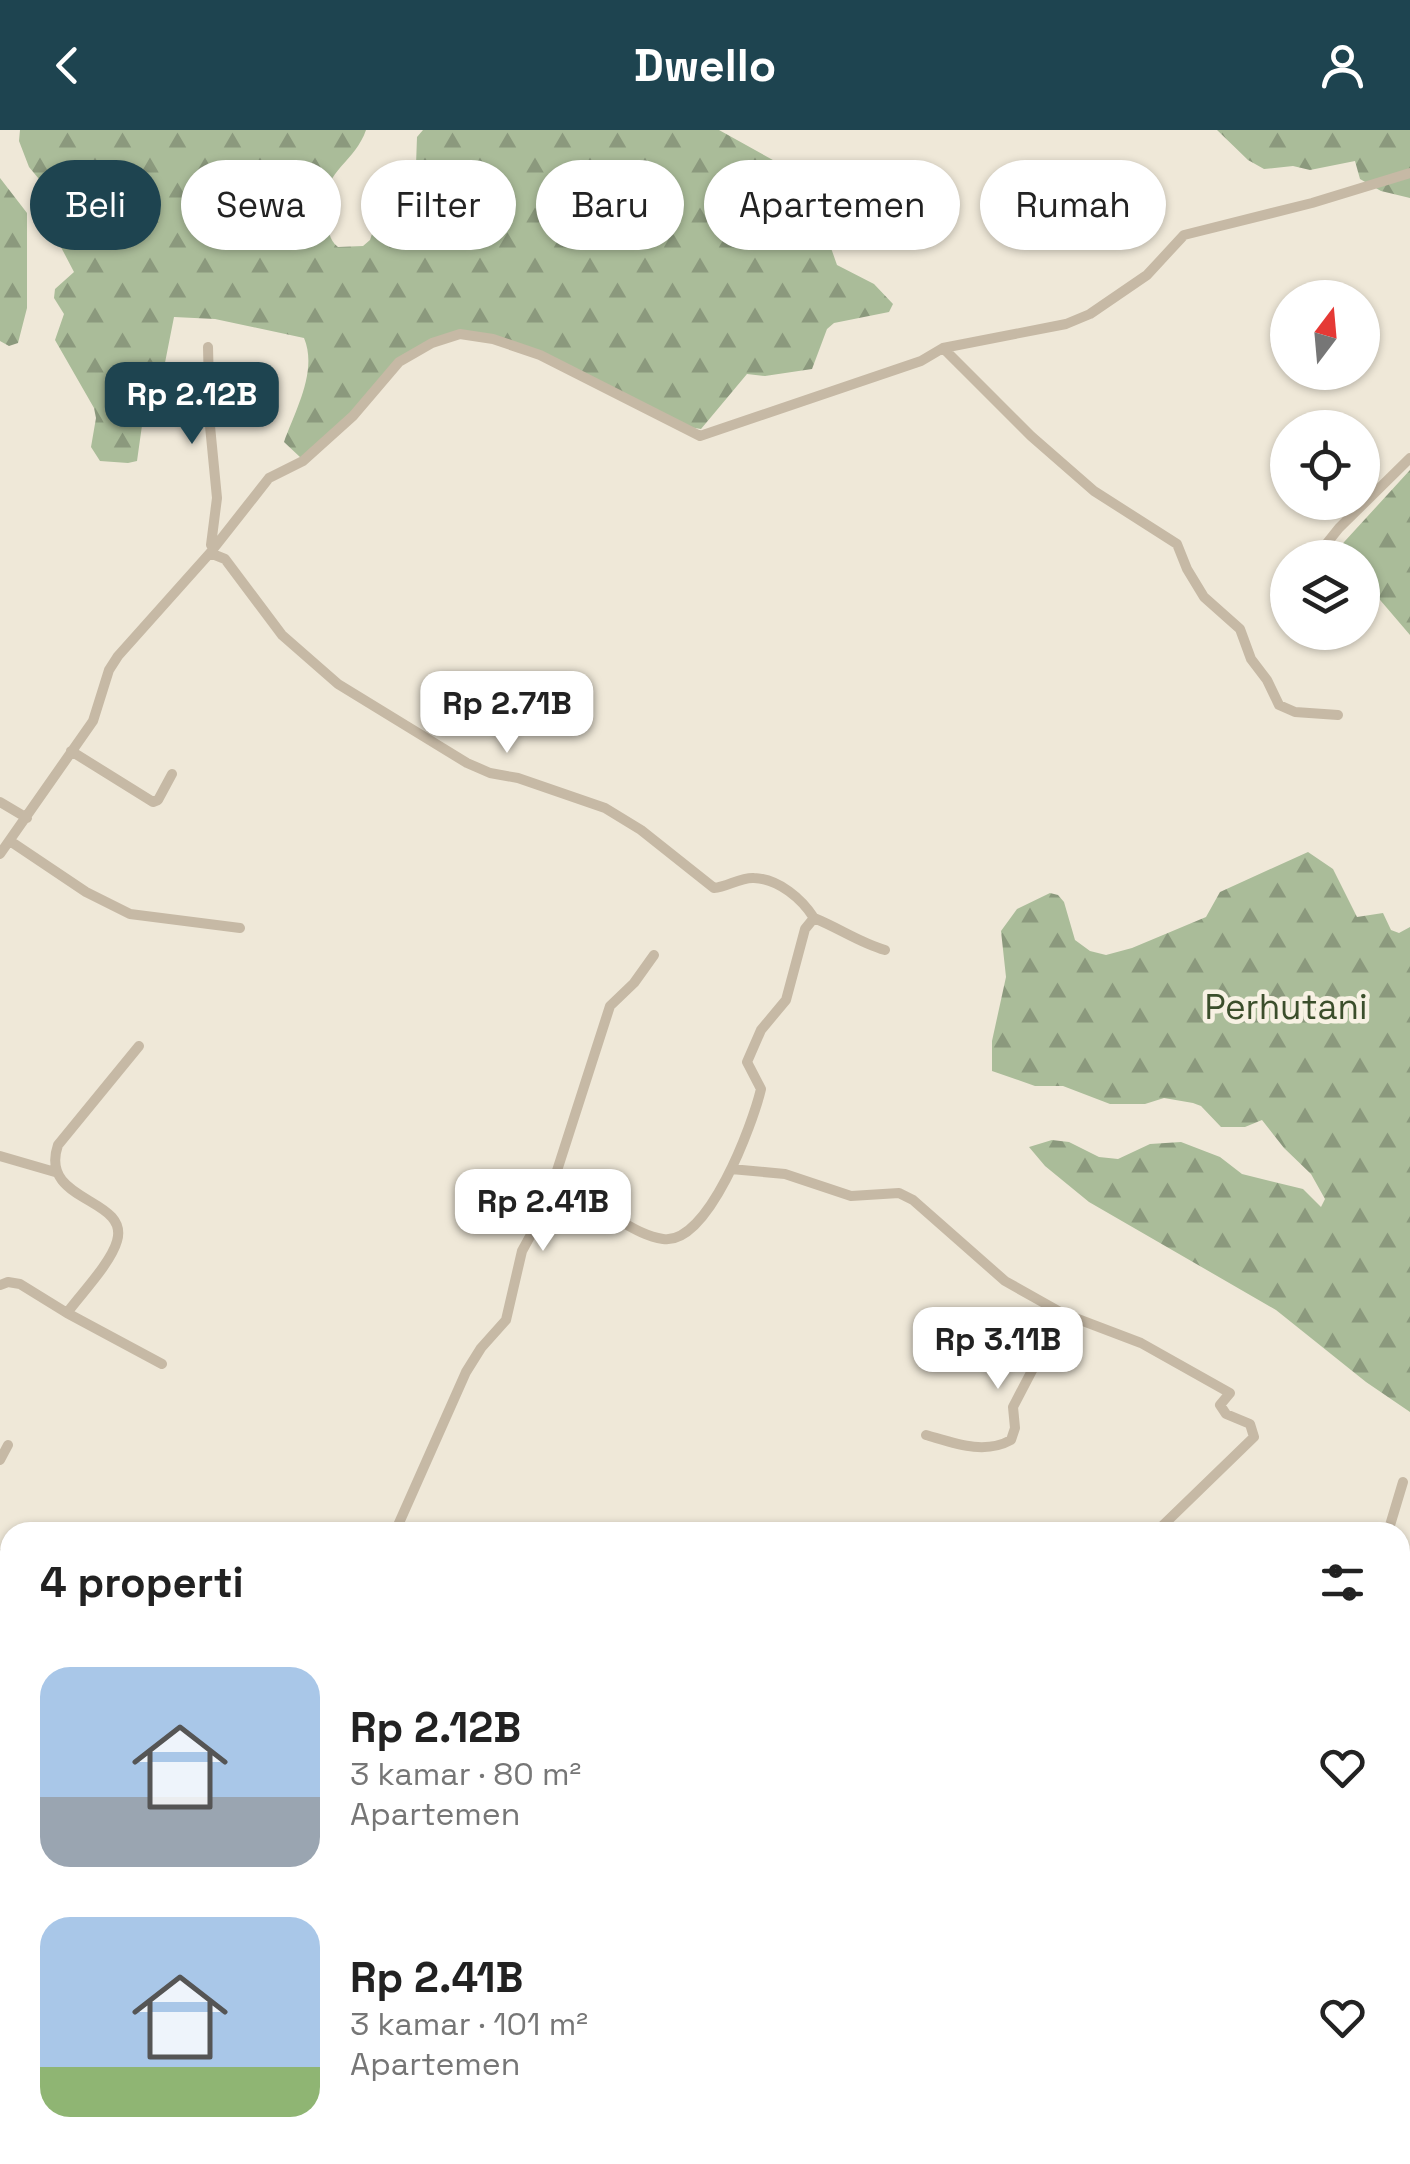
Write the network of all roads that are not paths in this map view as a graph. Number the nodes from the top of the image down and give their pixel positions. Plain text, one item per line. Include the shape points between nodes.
1 (1410, 173) edge
2 (208, 347) dead end
3 (943, 348) junction
4 (1410, 458) edge
5 (1329, 540) edge
6 (210, 551) junction
7 (1338, 714) dead end
8 (70, 751) junction
9 (172, 774) dead end
10 (0, 802) edge
11 (26, 818) junction
12 (10, 841) junction
13 (0, 854) edge
14 (814, 918) junction
15 (240, 928) dead end
16 (885, 950) dead end
17 (654, 955) dead end
18 (139, 1046) dead end
19 (0, 1156) edge
20 (731, 1170) junction
21 (55, 1172) junction
22 (544, 1212) junction
23 (0, 1285) edge
24 (1062, 1313) junction
25 (67, 1314) junction
26 (162, 1364) dead end
27 (926, 1435) dead end
28 (8, 1445) dead end
29 (0, 1460) edge
30 (1403, 1482) dead end
31 (399, 1522) edge
32 (1166, 1522) edge
33 (1391, 1522) edge

1 - 3 street via 1184,235 1147,275 1090,314
2 - 6 street via 217,498
3 - 6 street via 700,436 540,355 460,334 400,362 302,462 270,478
3 - 7 street via 1094,492 1177,544 1204,596 1240,628 1279,706
4 - 5 street
6 - 8 street via 118,656 93,722
6 - 14 street via 225,560 282,635 386,715 490,773 605,808 714,888 752,877 766,881 802,898
8 - 9 street via 153,802
8 - 11 street
10 - 11 street
11 - 12 street
12 - 13 street
12 - 15 street via 130,914
14 - 16 street
14 - 20 street via 786,1000 761,1030 747,1062 762,1089
17 - 22 street via 610,1006
18 - 21 street via 58,1145
19 - 21 street
20 - 22 street via 708,1212 676,1239 664,1240 590,1207
20 - 24 street via 785,1174 851,1196 899,1193 1005,1281
21 - 25 street via 112,1217 119,1231
22 - 31 street via 522,1251 506,1320 466,1372
23 - 25 street via 20,1284
24 - 27 street via 1013,1407 1011,1440 969,1446
24 - 32 street via 1212,1381 1230,1393 1220,1405 1226,1414 1250,1424 1254,1437
25 - 26 street
28 - 29 street
30 - 33 street

